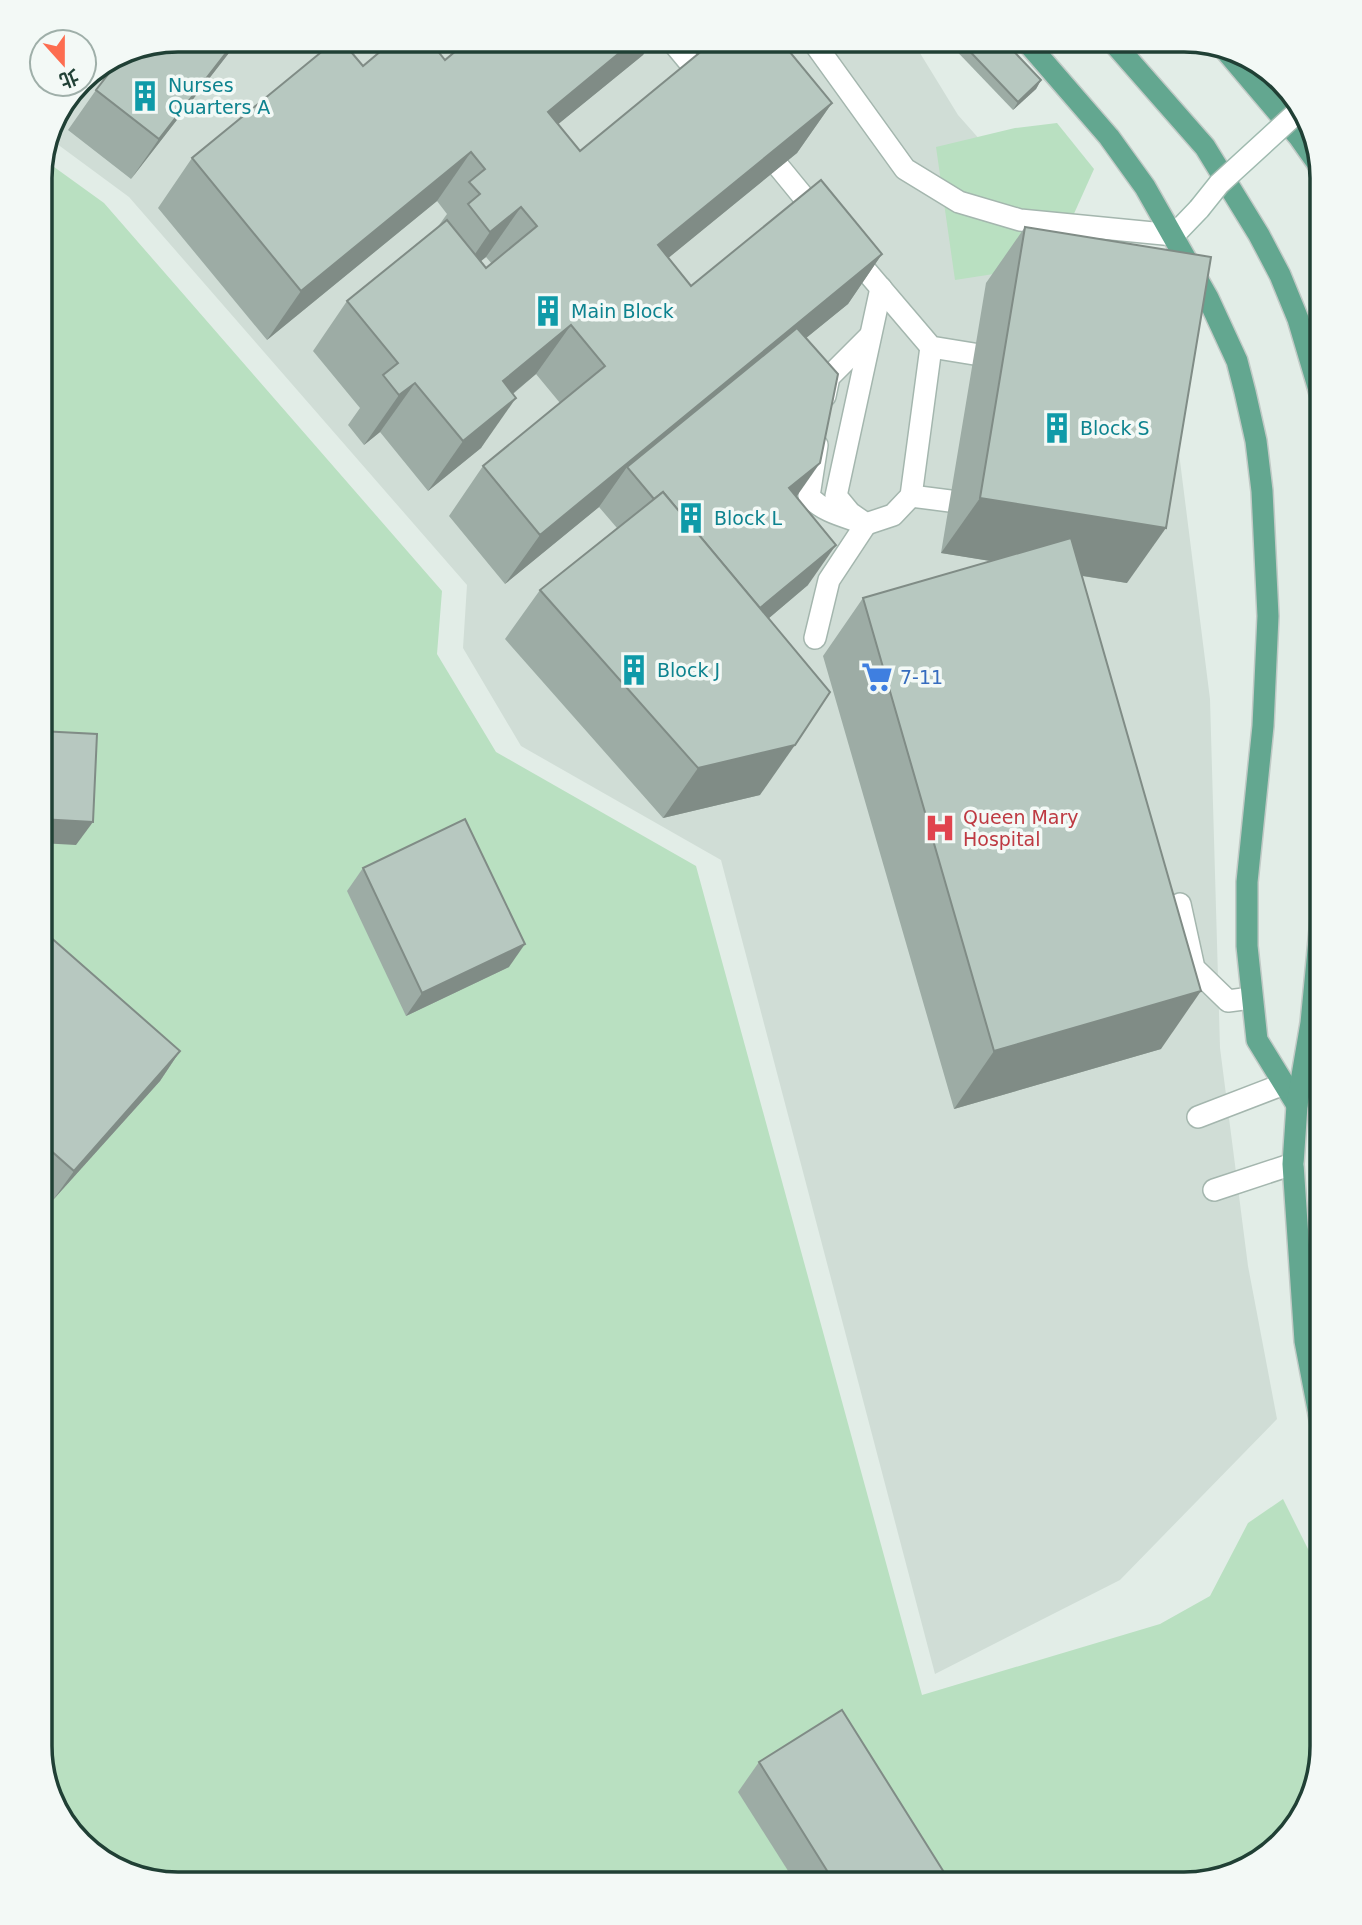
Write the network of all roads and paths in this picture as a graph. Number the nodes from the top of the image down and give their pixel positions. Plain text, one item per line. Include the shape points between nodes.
1 (681, 52) edge
2 (821, 53) edge
3 (1036, 53) edge
4 (1122, 53) edge
5 (1237, 64) edge
6 (699, 75) edge
7 (1293, 116) edge
8 (1305, 145) edge
9 (779, 167) edge
10 (1109, 230) junction
11 (1174, 235) junction
12 (1107, 254) edge
13 (881, 288) junction
14 (870, 336) junction
15 (931, 347) junction
16 (974, 354) dead end
17 (1310, 360) edge
18 (911, 496) junction
19 (950, 501) dead end
20 (866, 524) junction
21 (816, 638) dead end
22 (1180, 904) dead end
23 (1251, 998) junction
24 (1310, 1029) edge
25 (1284, 1084) junction
26 (1297, 1105) junction
27 (1198, 1117) dead end
28 (1293, 1164) junction
29 (1214, 1190) dead end
30 (1310, 1375) edge

1 - 6 street
2 - 10 street via 905,169 959,202 1020,220
3 - 11 main road via 1109,137
4 - 17 main road via 1205,147 1259,235 1280,275
5 - 8 main road
7 - 11 street, bridge via 1219,184
9 - 13 street
10 - 11 street
10 - 12 street
11 - 23 main road via 1237,361 1256,441 1262,491 1268,616 1263,726 1247,882
13 - 14 street
13 - 15 street
14 - 20 street via 836,496
14 - 20 street via 829,377 809,496 828,510
15 - 16 street
15 - 18 street
18 - 19 street
18 - 20 street via 893,515
20 - 21 street via 830,580
22 - 23 street via 1194,968 1228,1001
23 - 25 main road via 1257,1040
24 - 26 main road
25 - 26 main road
25 - 27 street
26 - 28 main road
28 - 29 street
28 - 30 main road

